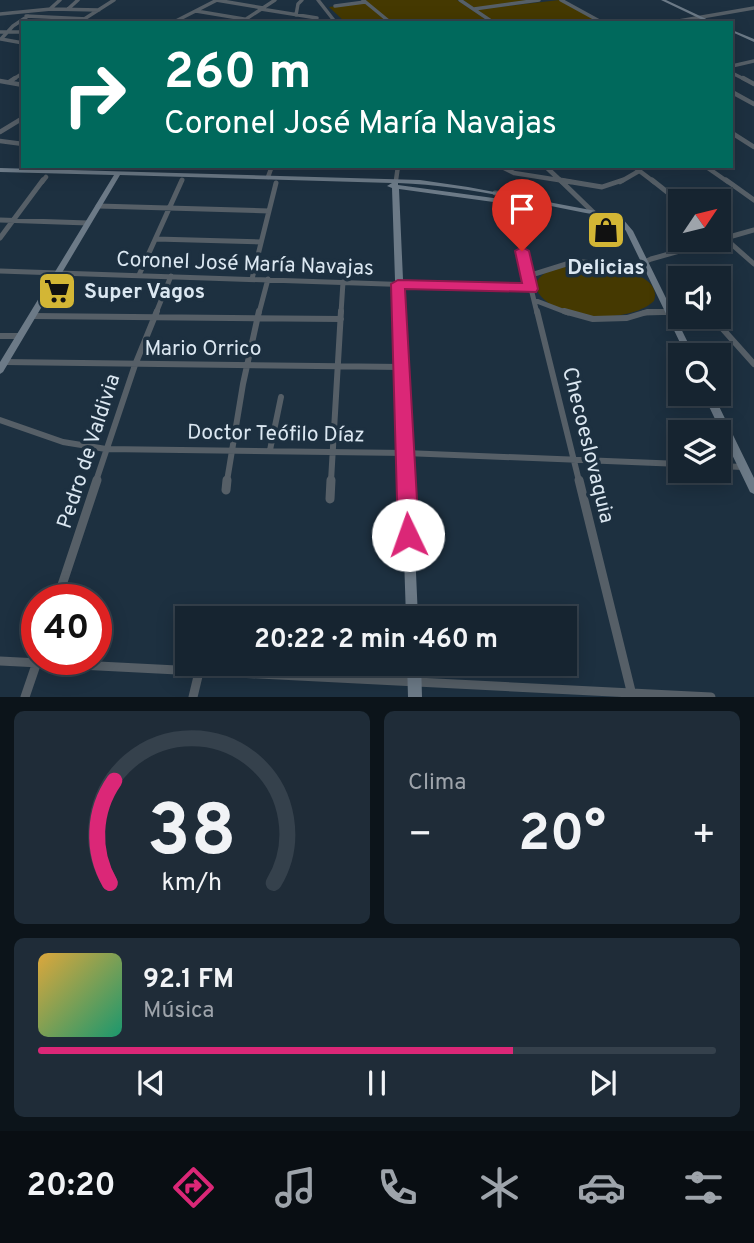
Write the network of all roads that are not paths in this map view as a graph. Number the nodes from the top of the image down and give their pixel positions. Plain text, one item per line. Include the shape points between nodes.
1 (60, 0) edge
2 (78, 0) edge
3 (114, 0) edge
4 (218, 0) edge
5 (275, 0) edge
6 (302, 0) edge
7 (318, 0) edge
8 (460, 0) edge
9 (539, 0) edge
10 (561, 0) edge
11 (663, 0) edge
12 (364, 1) edge
13 (335, 6) dead end
14 (754, 8) edge
15 (50, 9) junction
16 (68, 9) junction
17 (262, 9) junction
18 (474, 9) junction
19 (99, 10) junction
20 (325, 10) junction
21 (36, 11) junction
22 (198, 11) junction
23 (0, 14) edge
24 (19, 14) junction
25 (296, 15) junction
26 (28, 16) junction
27 (700, 17) junction
28 (317, 18) junction
29 (87, 19) junction
30 (246, 19) junction
31 (22, 21) edge
32 (82, 21) edge
33 (178, 21) edge
34 (243, 21) edge
35 (257, 21) edge
36 (315, 21) edge
37 (334, 21) edge
38 (389, 21) edge
39 (491, 21) edge
40 (599, 21) edge
41 (678, 21) edge
42 (709, 21) edge
43 (21, 22) edge
44 (733, 31) edge
45 (0, 32) edge
46 (8, 32) junction
47 (21, 32) edge
48 (754, 41) edge
49 (21, 43) edge
50 (754, 61) edge
51 (733, 66) edge
52 (21, 73) edge
53 (733, 74) edge
54 (0, 81) edge
55 (9, 82) junction
56 (754, 84) edge
57 (21, 85) edge
58 (733, 93) edge
59 (754, 104) edge
60 (21, 121) edge
61 (0, 132) edge
62 (733, 134) edge
63 (0, 141) edge
64 (21, 144) edge
65 (754, 146) edge
66 (58, 168) edge
67 (271, 168) edge
68 (398, 168) edge
69 (504, 168) edge
70 (547, 168) edge
71 (635, 168) edge
72 (708, 168) edge
73 (0, 170) edge
74 (639, 171) junction
75 (53, 172) junction
76 (0, 176) edge
77 (117, 176) junction
78 (46, 177) junction
79 (268, 177) junction
80 (182, 180) junction
81 (276, 183) junction
82 (395, 183) junction
83 (563, 183) junction
84 (495, 192) junction
85 (668, 194) edge
86 (534, 197) dead end
87 (754, 200) edge
88 (510, 202) junction
89 (540, 205) junction
90 (98, 206) junction
91 (170, 208) junction
92 (269, 211) junction
93 (593, 211) junction
94 (0, 220) edge
95 (13, 220) junction
96 (88, 223) junction
97 (754, 230) edge
98 (732, 236) edge
99 (0, 238) edge
100 (156, 239) junction
101 (261, 242) junction
102 (732, 247) edge
103 (677, 252) edge
104 (644, 262) junction
105 (754, 264) edge
106 (0, 271) edge
107 (59, 272) junction
108 (139, 275) junction
109 (171, 276) junction
110 (528, 276) junction
111 (252, 279) junction
112 (268, 279) junction
113 (343, 282) junction
114 (398, 284) junction
115 (531, 289) junction
116 (534, 300) junction
117 (668, 311) edge
118 (668, 313) edge
119 (33, 316) junction
120 (154, 319) junction
121 (256, 320) junction
122 (341, 320) junction
123 (722, 329) edge
124 (0, 336) edge
125 (20, 336) junction
126 (135, 365) junction
127 (246, 365) junction
128 (754, 365) edge
129 (2, 366) edge
130 (338, 366) junction
131 (401, 367) junction
132 (281, 397) dead end
133 (714, 406) edge
134 (0, 420) edge
135 (106, 449) junction
136 (230, 449) junction
137 (270, 450) junction
138 (331, 451) junction
139 (405, 453) junction
140 (575, 459) junction
141 (668, 463) edge
142 (731, 466) edge
143 (743, 467) junction
144 (754, 489) edge
145 (226, 490) dead end
146 (330, 499) dead end
147 (62, 584) edge
148 (411, 606) edge
149 (0, 661) edge
150 (21, 662) edge
151 (112, 667) edge
152 (175, 671) edge
153 (33, 675) edge
154 (198, 676) edge
155 (285, 676) edge
156 (415, 676) edge
157 (415, 682) junction
158 (632, 695) edge
159 (25, 697) edge
160 (193, 697) edge
161 (415, 697) edge
162 (711, 697) edge

1 - 15 street
2 - 16 street
3 - 19 street
4 - 17 street
4 - 22 street
5 - 17 street
6 - 25 street
7 - 20 street
8 - 18 street
9 - 18 street
10 - 40 street
11 - 27 street
12 - 13 street
12 - 38 street
14 - 27 street
15 - 16 street
15 - 21 street
16 - 19 street
17 - 25 street
17 - 30 street
18 - 39 street
19 - 29 street
20 - 28 street
20 - 37 street
21 - 24 street
21 - 26 street
22 - 30 street
22 - 33 street
23 - 24 street
24 - 26 street
25 - 28 street
26 - 29 street
26 - 31 street
27 - 41 street
27 - 42 street
28 - 36 street
29 - 32 street
30 - 34 street
30 - 35 street
43 - 46 street
44 - 48 street
45 - 46 street
46 - 47 street
46 - 49 street via 1,39
50 - 51 street
52 - 55 street
53 - 56 street
54 - 55 street
55 - 57 street
58 - 59 street
60 - 61 street
62 - 65 street
63 - 64 street
66 - 75 street
67 - 79 street
68 - 82 street
69 - 83 street
70 - 83 street
71 - 74 street
72 - 87 street
73 - 75 street
74 - 83 street via 609,186
74 - 85 street
75 - 77 street
76 - 78 street
77 - 78 street
77 - 79 street
77 - 80 street
77 - 90 street
78 - 95 street
79 - 82 street
80 - 81 street
80 - 91 street
81 - 82 street
81 - 92 street
82 - 84 street
82 - 88 street
82 - 114 street
83 - 93 street
84 - 86 street
84 - 89 street
88 - 89 street
88 - 110 street, Checoeslovaquia
89 - 93 street
90 - 91 street
90 - 96 street
91 - 92 street
91 - 100 street
92 - 101 street
93 - 104 street via 615,217 629,231
94 - 95 street
95 - 96 street
95 - 99 street
96 - 107 street
97 - 98 street
100 - 101 street
100 - 108 street
101 - 111 street
102 - 105 street
103 - 104 street
104 - 110 street via 628,269 576,261
104 - 117 street
106 - 107 street, Coronel José María Navajas
107 - 108 street, Coronel José María Navajas
107 - 119 street
108 - 109 street, Coronel José María Navajas
109 - 111 street, Coronel José María Navajas
109 - 120 street, Pedro de Valdivia
110 - 115 street, Checoeslovaquia
111 - 112 street, Coronel José María Navajas
112 - 113 street, Coronel José María Navajas
112 - 121 street
113 - 114 street, Coronel José María Navajas
113 - 122 street
114 - 115 street, Coronel José María Navajas
114 - 131 street
115 - 116 street, Checoeslovaquia
116 - 118 street via 593,319
116 - 140 street, Checoeslovaquia
119 - 120 street
119 - 125 street
120 - 121 street
120 - 126 street, Pedro de Valdivia
121 - 122 street
121 - 127 street
122 - 130 street
123 - 128 street
124 - 125 street
125 - 129 street
126 - 127 street, Mario Orrico
126 - 129 street, Mario Orrico
126 - 135 street, Pedro de Valdivia
127 - 130 street, Mario Orrico
127 - 136 street
130 - 131 street, Mario Orrico
130 - 138 street
131 - 139 street
132 - 137 street
133 - 143 street
134 - 135 street, Doctor Teófilo Díaz via 63,442
135 - 136 street, Doctor Teófilo Díaz
135 - 147 street, Pedro de Valdivia
136 - 137 street, Doctor Teófilo Díaz
136 - 145 street
137 - 138 street, Doctor Teófilo Díaz
138 - 139 street, Doctor Teófilo Díaz
138 - 146 street
139 - 140 street, Doctor Teófilo Díaz
139 - 148 street
140 - 141 street, Doctor Teófilo Díaz
140 - 158 street, Checoeslovaquia
142 - 143 street
143 - 144 street
149 - 150 street
151 - 152 street
153 - 159 street
154 - 160 street
155 - 157 street
156 - 157 street
157 - 158 street
157 - 161 street
158 - 162 street

